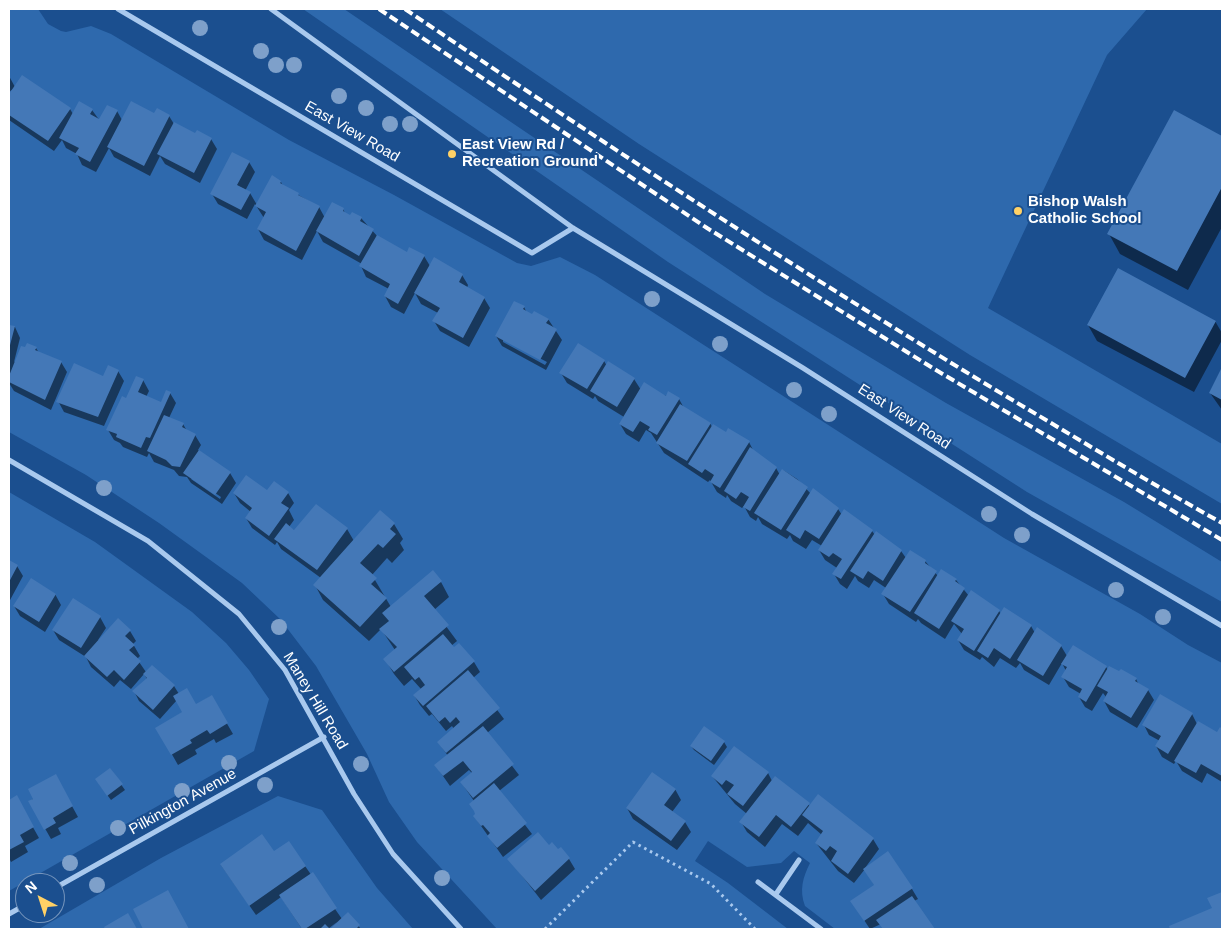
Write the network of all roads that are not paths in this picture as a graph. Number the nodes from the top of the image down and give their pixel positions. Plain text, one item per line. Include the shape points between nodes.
1 (118, 9) edge
2 (271, 9) edge
3 (573, 228) junction
4 (9, 460) edge
5 (1222, 626) edge
6 (324, 737) junction
7 (799, 860) dead end
8 (65, 882) edge
9 (758, 882) dead end
10 (776, 894) junction
11 (461, 929) edge
12 (821, 929) edge

1 - 3 street, East View Road via 532,253
2 - 3 street, East View Road
3 - 5 street, East View Road via 803,368 1032,514
4 - 6 street, Maney Hill Road via 148,541 238,614 285,670
6 - 8 street, Pilkington Avenue
6 - 11 street, Maney Hill Road via 354,794 393,854
7 - 10 street
9 - 10 street
10 - 12 street

